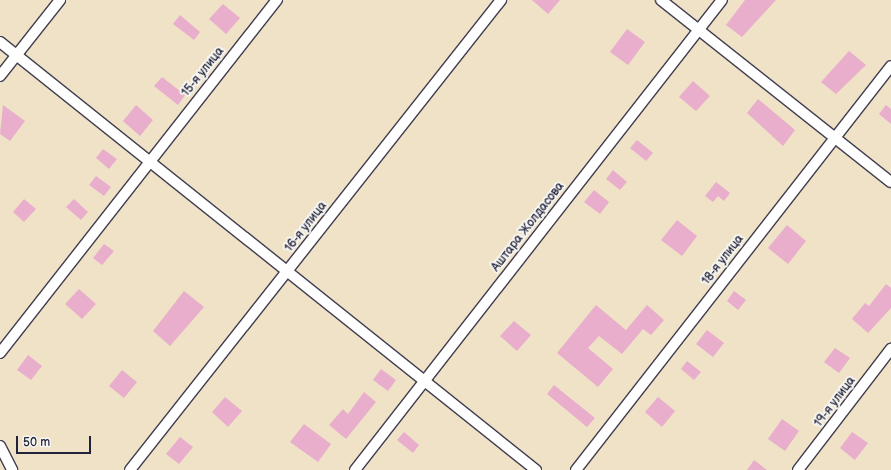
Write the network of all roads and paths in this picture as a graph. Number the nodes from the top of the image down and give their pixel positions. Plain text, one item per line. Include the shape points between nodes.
1 (60, 0) edge
2 (278, 0) edge
3 (501, 0) edge
4 (661, 0) edge
5 (722, 0) edge
6 (699, 29) junction
7 (0, 42) edge
8 (16, 55) junction
9 (891, 66) edge
10 (0, 76) edge
11 (835, 138) junction
12 (150, 161) junction
13 (891, 182) edge
14 (287, 272) junction
15 (891, 349) edge
16 (0, 353) edge
17 (424, 382) junction
18 (0, 446) edge
19 (12, 470) edge
20 (130, 470) edge
21 (354, 470) edge
22 (536, 470) edge
23 (576, 470) edge
24 (798, 470) edge

1 - 8 street
2 - 12 street, 15-я улица
3 - 14 street, 16-я улица
4 - 6 street
5 - 6 street, Аштара Жолдасова
6 - 11 street
6 - 17 street, Аштара Жолдасова
7 - 8 street
8 - 10 street
8 - 12 street
9 - 11 street, 18-я улица
11 - 13 street
11 - 23 street, 18-я улица
12 - 14 street
12 - 16 street, 15-я улица
14 - 17 street
14 - 20 street, 16-я улица
15 - 24 street, 19-я улица
17 - 21 street, Аштара Жолдасова
17 - 22 street
18 - 19 street

